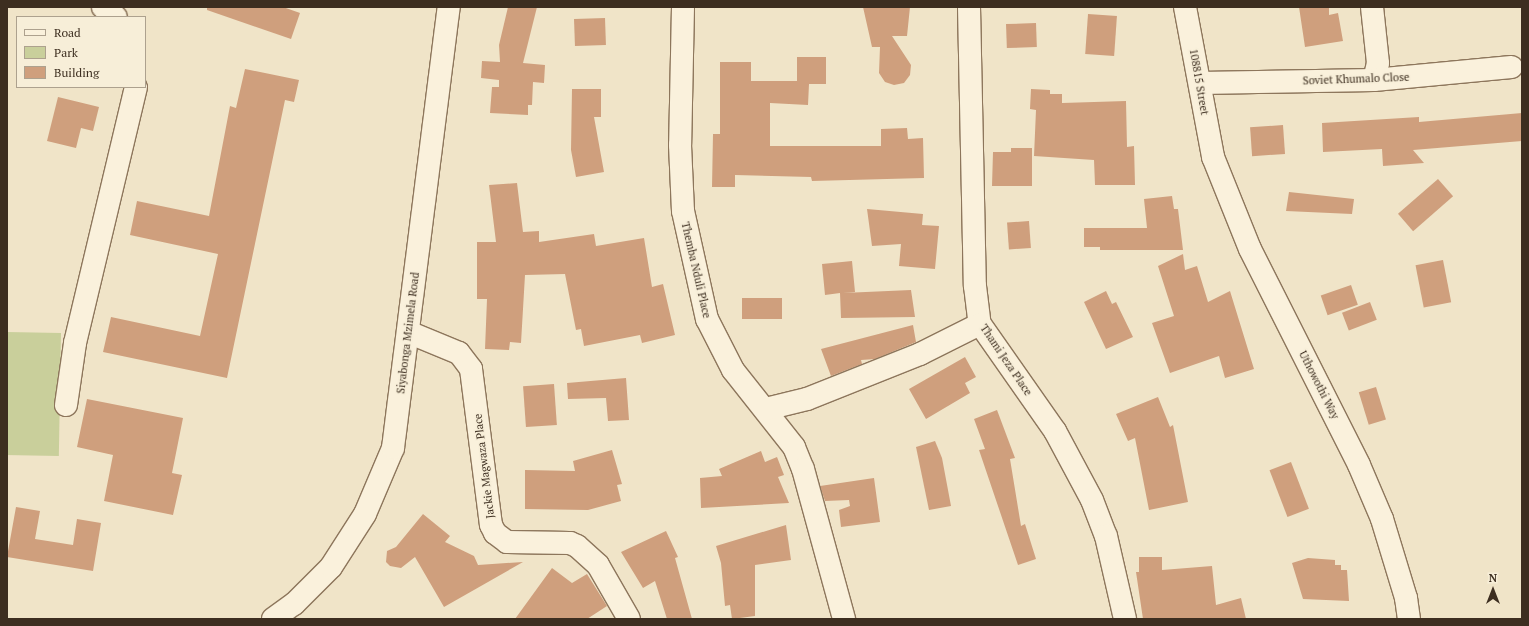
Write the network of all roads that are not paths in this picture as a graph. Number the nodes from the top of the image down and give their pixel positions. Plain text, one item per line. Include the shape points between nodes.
1 (102, 7) edge
2 (449, 7) edge
3 (683, 7) edge
4 (969, 7) edge
5 (1185, 7) edge
6 (1372, 7) edge
7 (115, 16) edge
8 (1511, 67) dead end
9 (1374, 80) junction
10 (1200, 83) junction
11 (136, 88) edge
12 (1213, 157) joint
13 (980, 324) junction
14 (408, 332) junction
15 (66, 405) dead end
16 (766, 409) junction
17 (273, 619) edge
18 (629, 619) edge
19 (844, 619) edge
20 (1124, 619) edge
21 (1408, 619) edge

1 - 7 street
2 - 14 street, Siyabonga Mzimela Road
3 - 16 street, Themba Nduli Place via 680,145 683,211 707,319 733,370
4 - 13 street, Thami Jeza Place via 975,278
5 - 10 street, 108815 Street
6 - 9 street via 1378,63
8 - 9 street, Soviet Khumalo Close
9 - 10 street, Soviet Khumalo Close
10 - 12 street, 108815 Street
11 - 15 street via 75,343
12 - 21 street, Uthowothi Way via 1250,249 1365,479 1382,519 1406,598
13 - 16 street via 920,354 807,399
13 - 20 street, Thami Jeza Place via 1055,431 1092,500 1106,536
14 - 17 street, Siyabonga Mzimela Road via 394,448 365,514 331,567 294,604
14 - 18 street, Jackie Magwaza Place via 459,353 471,369 490,525 495,533 507,542 570,543 577,546 598,565
16 - 19 street, Themba Nduli Place via 794,447 803,469

